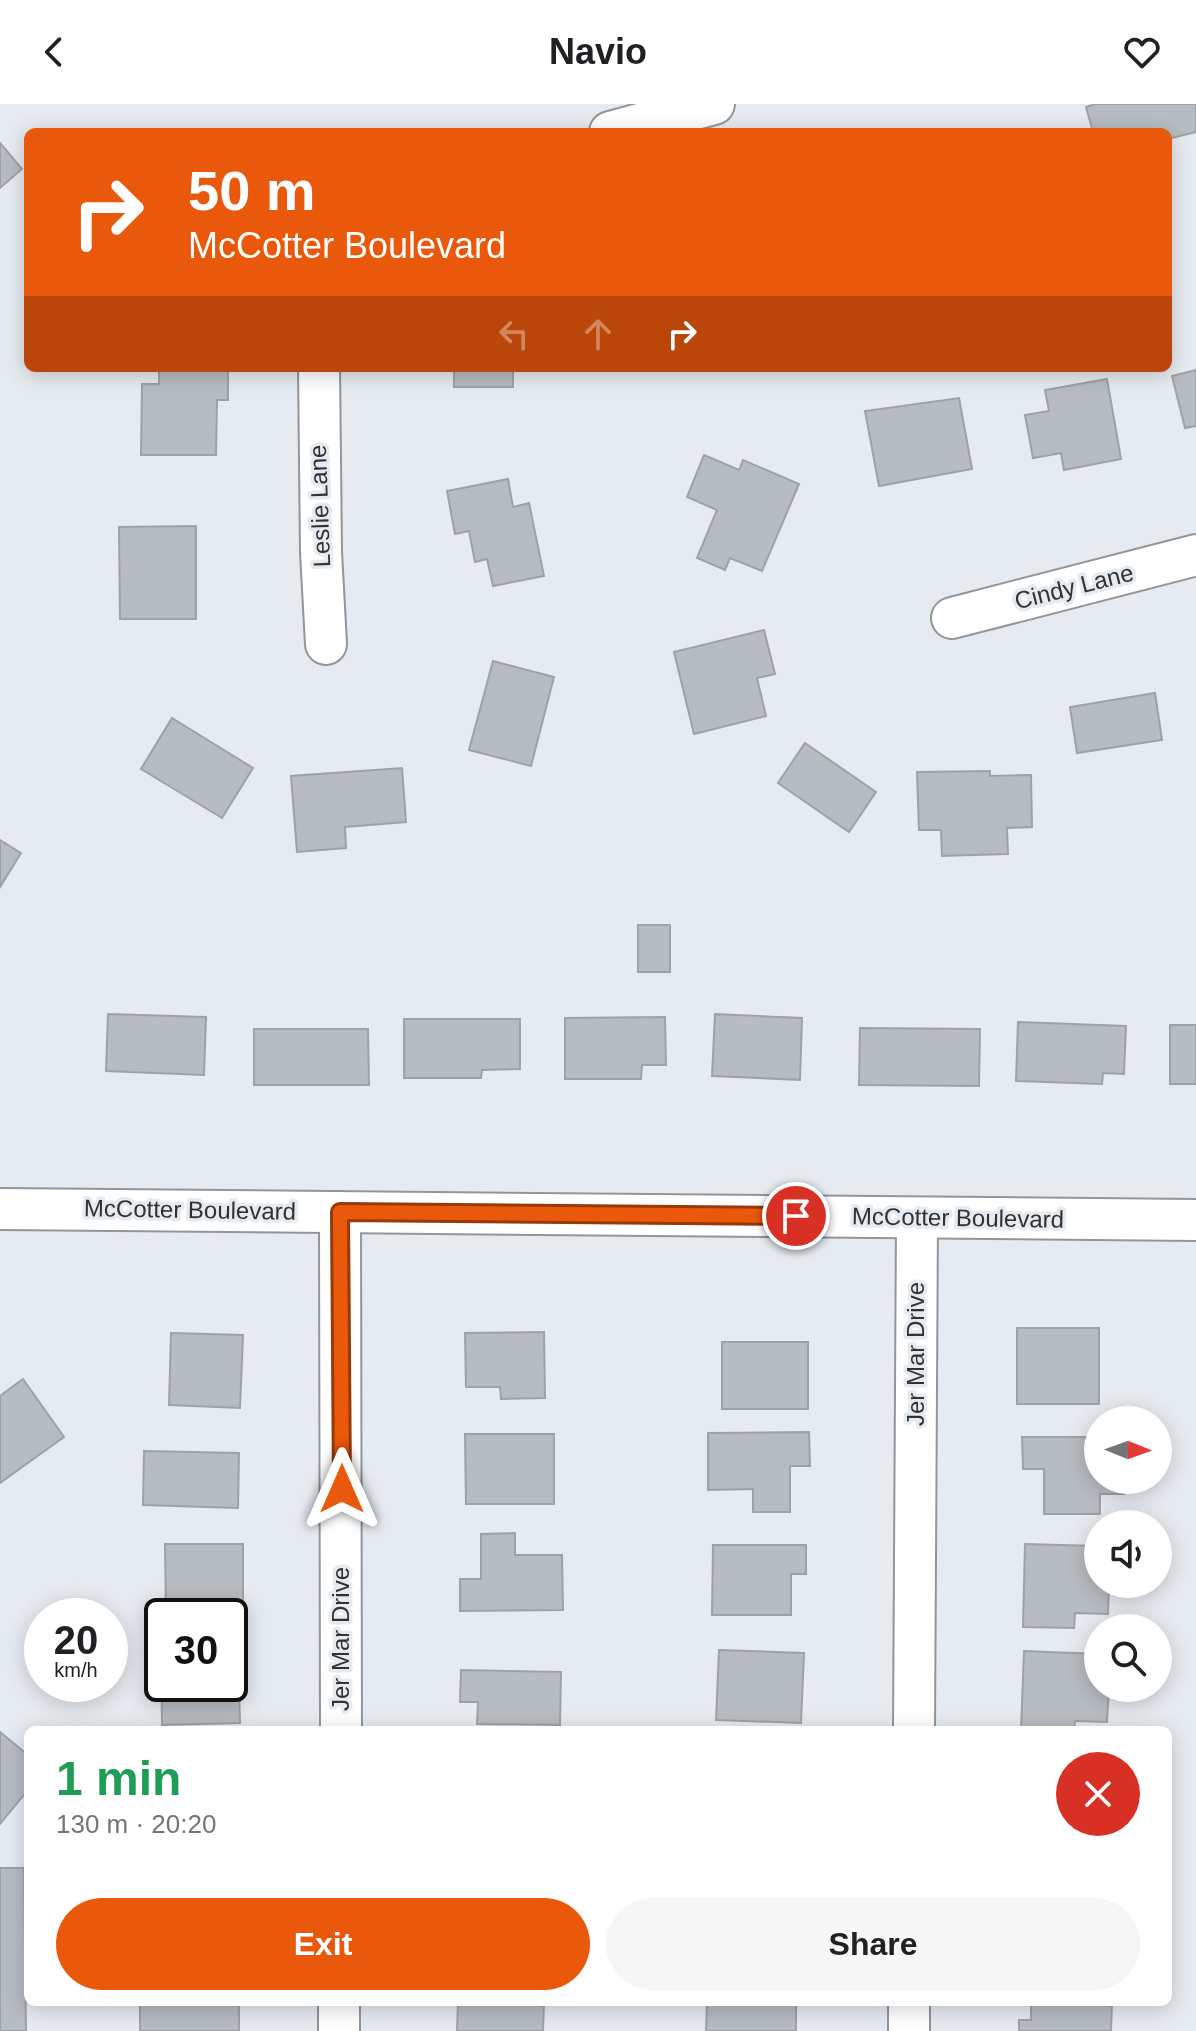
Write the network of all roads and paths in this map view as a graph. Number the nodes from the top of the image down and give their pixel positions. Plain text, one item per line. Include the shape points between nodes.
1 (714, 104) edge
2 (625, 128) edge
3 (319, 372) edge
4 (1196, 555) edge
5 (952, 618) dead end
6 (326, 644) dead end
7 (0, 1209) edge
8 (340, 1212) junction
9 (917, 1218) junction
10 (1196, 1220) edge
11 (341, 1726) edge
12 (914, 1726) edge
13 (339, 2006) edge
14 (909, 2006) edge
15 (339, 2031) edge
16 (909, 2031) edge

1 - 2 street
3 - 6 street, Leslie Lane
4 - 5 street, Cindy Lane
7 - 8 street, McCotter Boulevard
8 - 9 street, McCotter Boulevard
8 - 11 street, Jer Mar Drive
9 - 10 street, McCotter Boulevard
9 - 12 street, Jer Mar Drive
13 - 15 street
14 - 16 street

